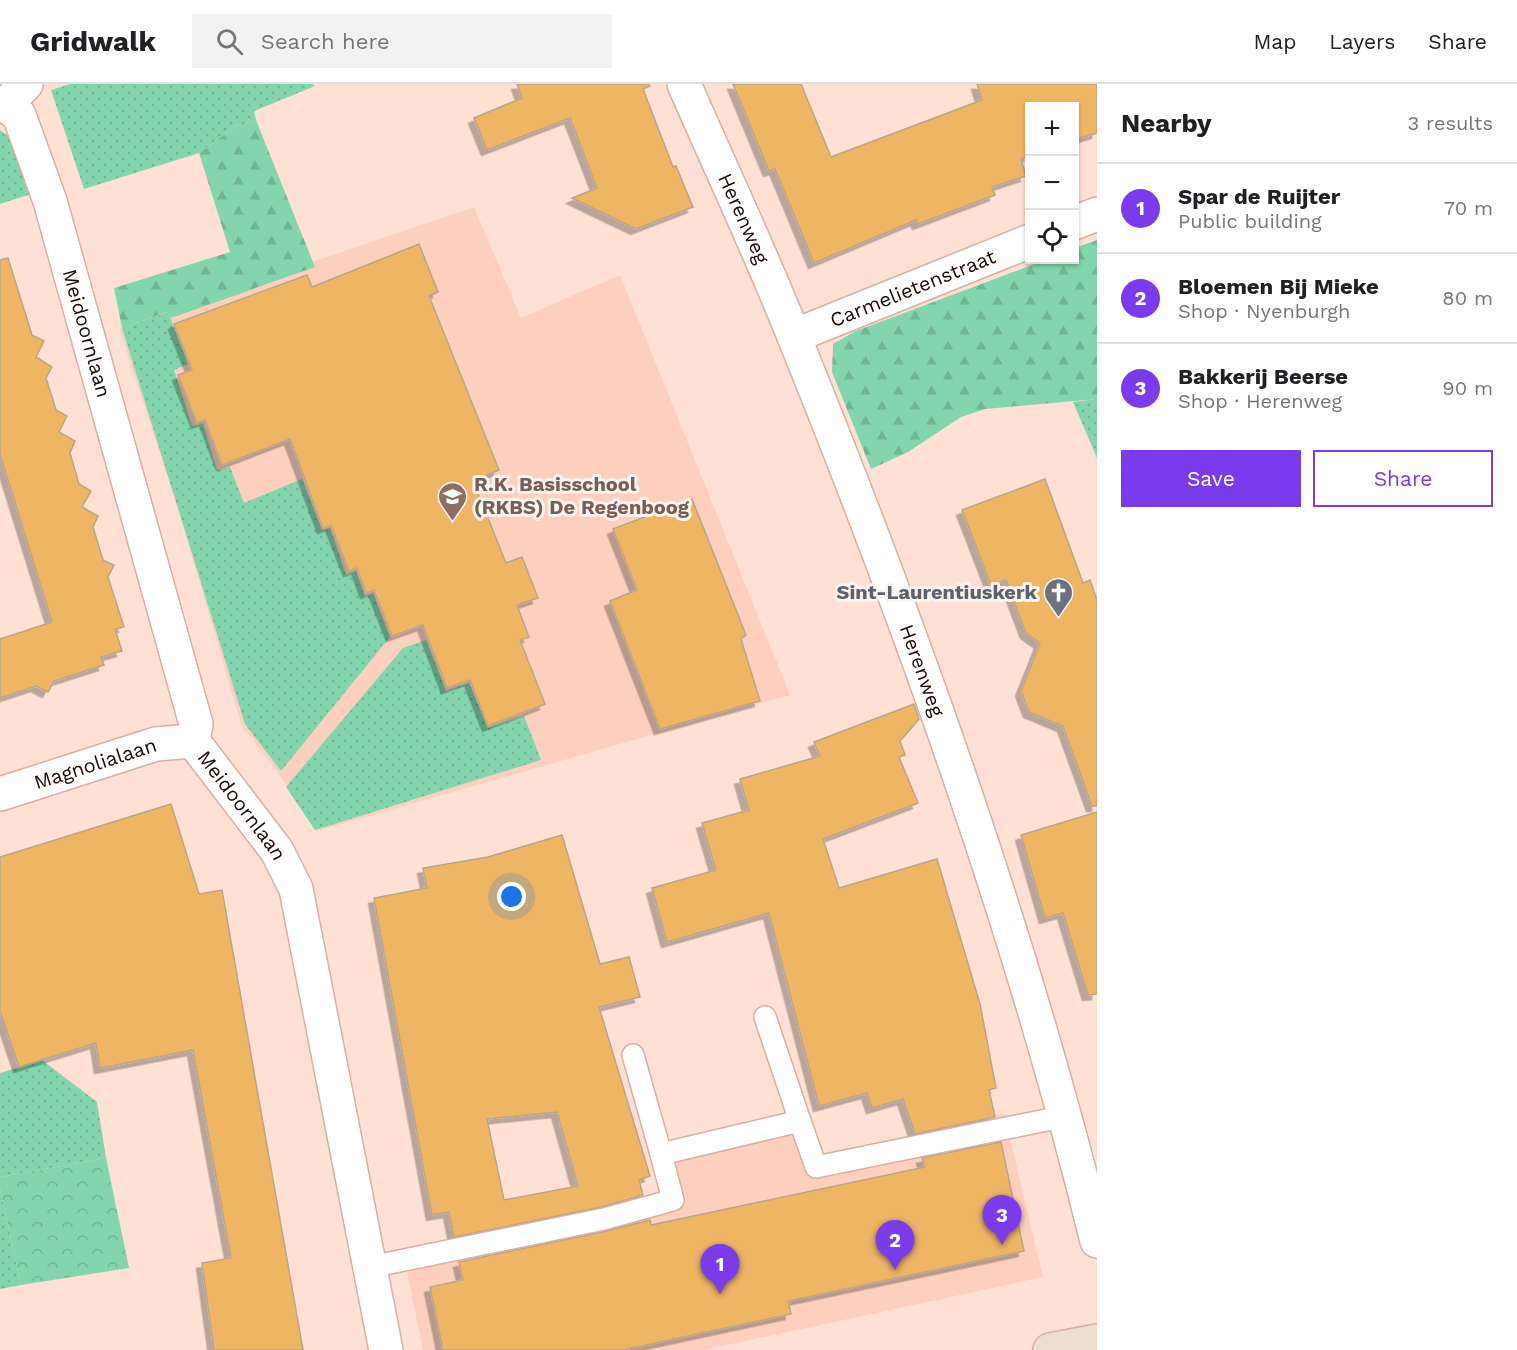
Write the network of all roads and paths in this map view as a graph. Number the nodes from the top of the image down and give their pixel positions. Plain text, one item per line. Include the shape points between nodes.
1 (684, 84) edge
2 (10, 98) edge
3 (1097, 214) edge
4 (1079, 221) edge
5 (1025, 243) edge
6 (794, 336) junction
7 (193, 741) junction
8 (0, 794) edge
9 (765, 1017) dead end
10 (633, 1055) dead end
11 (1066, 1116) junction
12 (801, 1121) junction
13 (661, 1154) junction
14 (1097, 1240) edge
15 (370, 1268) junction
16 (1097, 1341) edge
17 (386, 1350) edge
18 (1050, 1350) edge

1 - 6 street, Herenweg
2 - 7 street, Meidoornlaan via 20,115 50,201 196,724
3 - 4 street
5 - 6 street, Carmelietenstraat
6 - 11 street, Herenweg via 912,638 973,811
7 - 8 street, Magnolialaan via 156,744
7 - 15 street, Meidoornlaan via 277,851 296,889
9 - 12 lane
10 - 13 lane
11 - 12 lane via 816,1167
11 - 14 street, Herenweg
12 - 13 lane
13 - 15 lane via 673,1200 604,1219
15 - 17 street, Meidoornlaan
16 - 18 street

